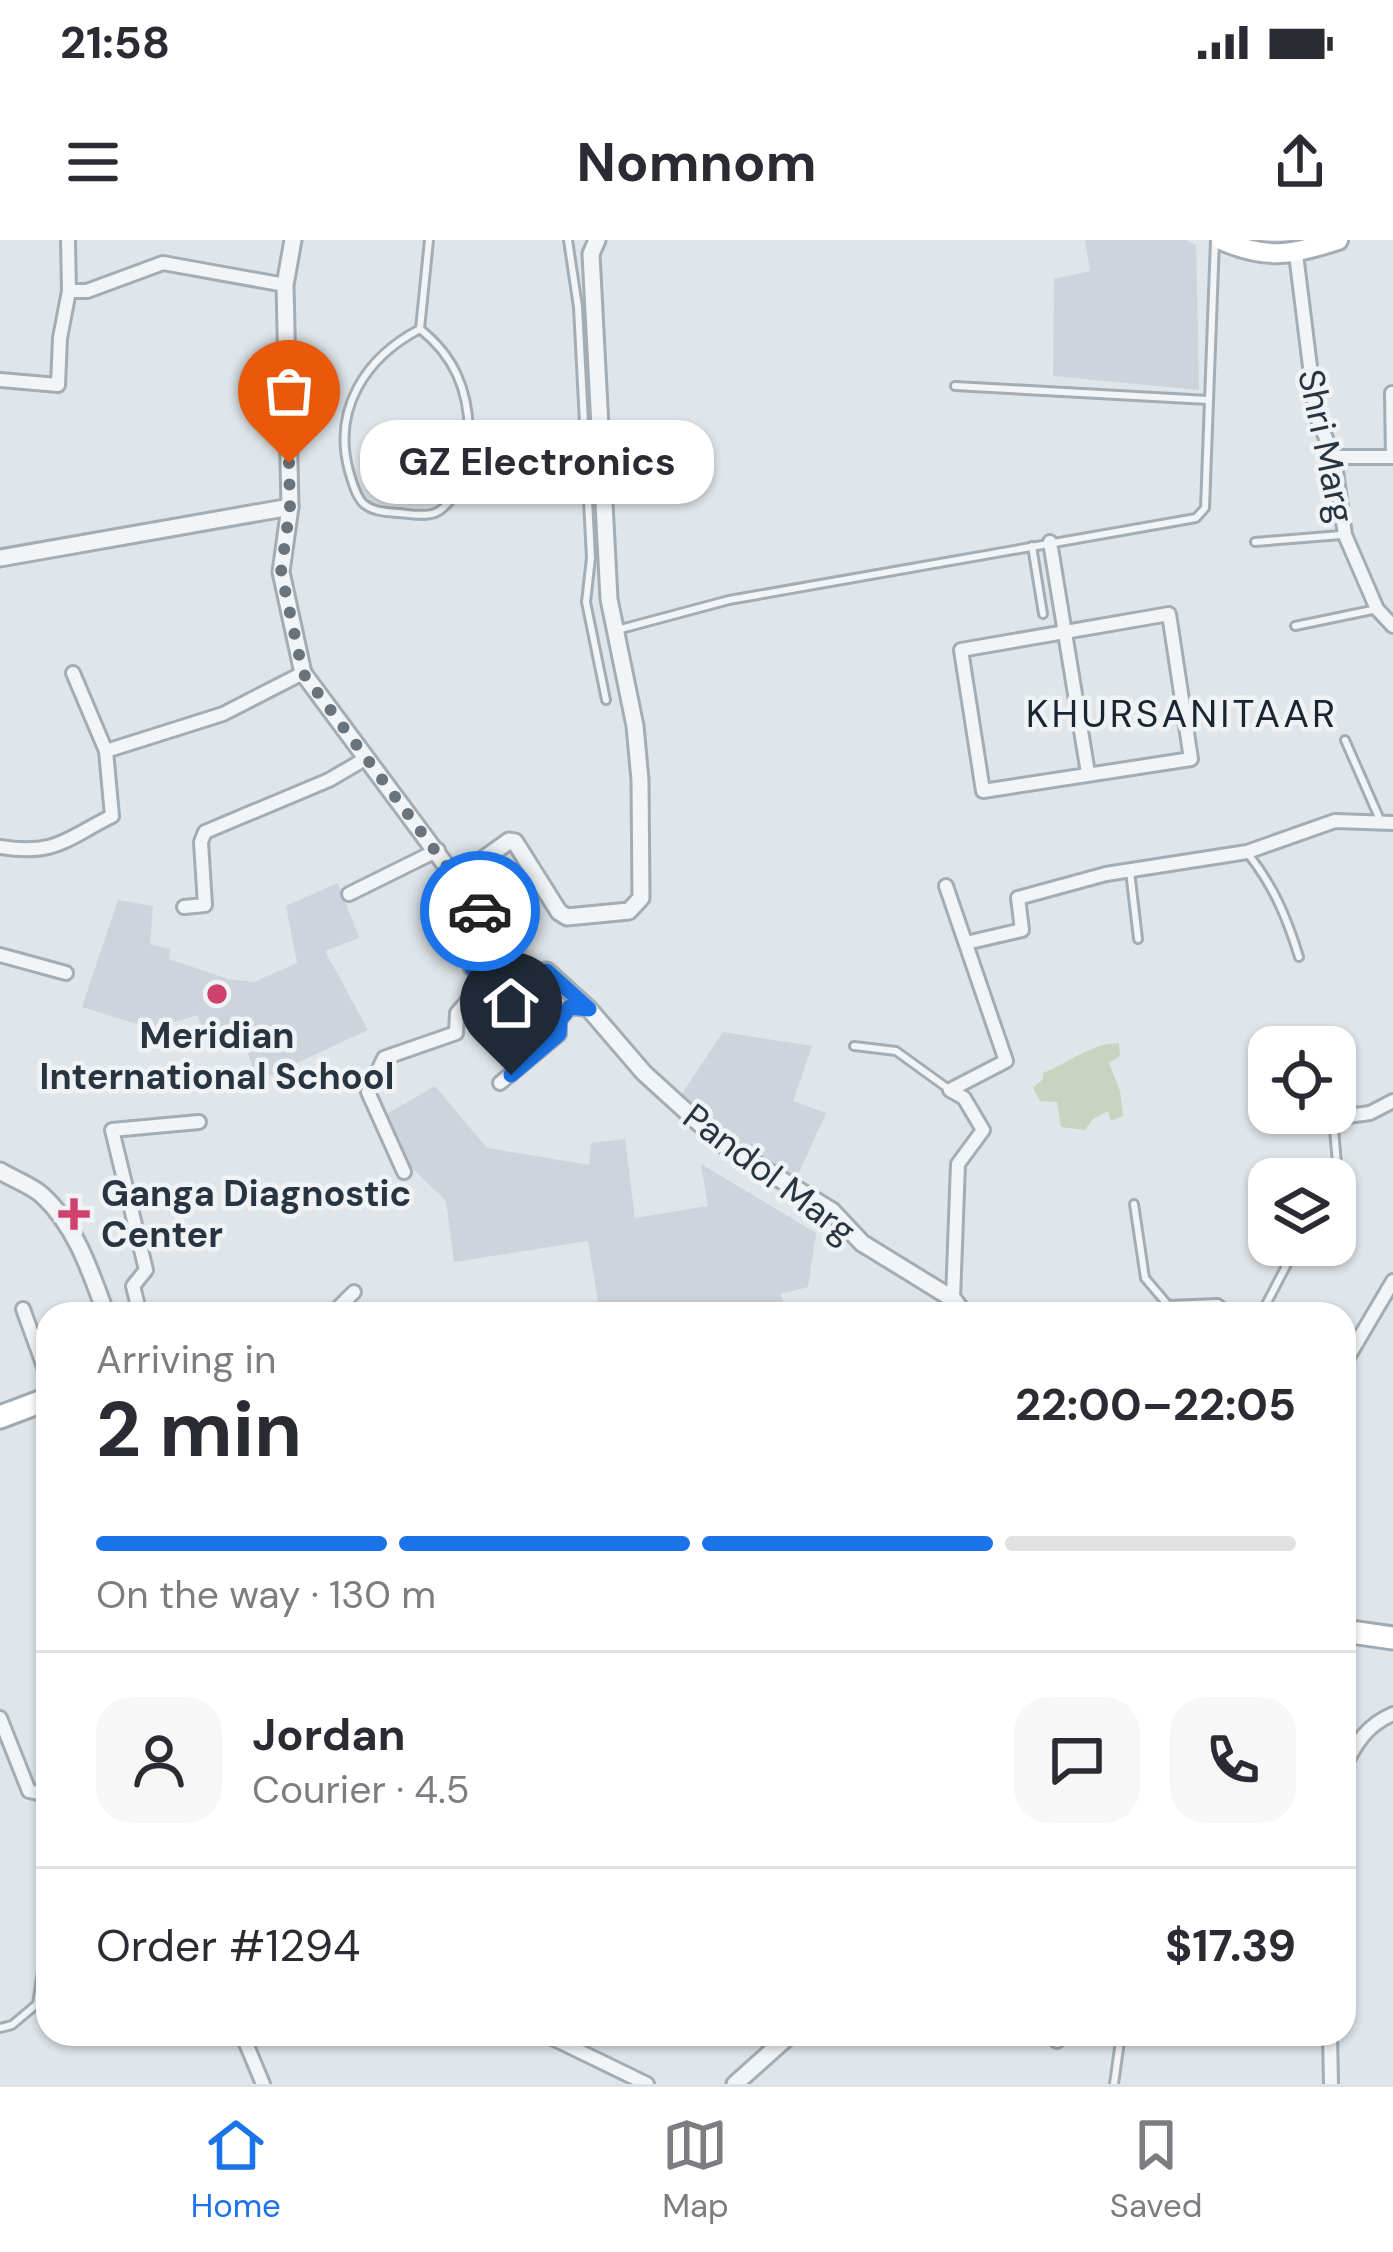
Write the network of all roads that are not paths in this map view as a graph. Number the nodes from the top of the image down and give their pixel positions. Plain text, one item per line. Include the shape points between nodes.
1 (68, 240) edge
2 (292, 240) edge
3 (429, 240) edge
4 (568, 240) edge
5 (597, 240) edge
6 (1218, 240) edge
7 (1338, 240) edge
8 (1292, 249) edge
9 (285, 286) junction
10 (69, 291) junction
11 (420, 329) junction
12 (0, 380) edge
13 (956, 386) dead end
14 (1392, 393) edge
15 (1208, 400) junction
16 (1334, 457) junction
17 (1393, 457) edge
18 (290, 507) junction
19 (1345, 535) junction
20 (1050, 542) junction
21 (1255, 542) dead end
22 (1032, 546) junction
23 (0, 559) edge
24 (1377, 609) junction
25 (1043, 614) dead end
26 (1295, 626) dead end
27 (1393, 626) edge
28 (614, 631) junction
29 (1064, 631) junction
30 (73, 673) dead end
31 (303, 673) junction
32 (606, 700) dead end
33 (1346, 740) dead end
34 (106, 751) junction
35 (364, 758) junction
36 (1088, 773) junction
37 (1387, 824) edge
38 (0, 847) edge
39 (438, 850) junction
40 (1247, 852) junction
41 (1130, 871) junction
42 (458, 878) junction
43 (946, 886) dead end
44 (349, 894) dead end
45 (184, 907) dead end
46 (1138, 939) dead end
47 (966, 943) junction
48 (0, 955) edge
49 (1299, 956) dead end
50 (66, 973) dead end
51 (488, 980) junction
52 (589, 1009) junction
53 (854, 1046) dead end
54 (500, 1083) dead end
55 (950, 1090) junction
56 (1393, 1101) edge
57 (1356, 1114) edge
58 (199, 1122) dead end
59 (0, 1171) edge
60 (404, 1172) dead end
61 (1134, 1204) dead end
62 (1285, 1266) edge
63 (1393, 1282) edge
64 (353, 1292) dead end
65 (953, 1299) junction
66 (102, 1302) edge
67 (137, 1302) edge
68 (343, 1302) edge
69 (955, 1302) edge
70 (1165, 1302) edge
71 (1265, 1302) edge
72 (23, 1309) dead end
73 (1356, 1344) edge
74 (36, 1345) edge
75 (36, 1404) edge
76 (0, 1417) edge
77 (1356, 1633) edge
78 (1393, 1638) edge
79 (1393, 1714) edge
80 (0, 1718) edge
81 (1356, 1744) edge
82 (6, 1752) edge
83 (36, 1793) edge
84 (36, 2006) edge
85 (0, 2028) edge
86 (247, 2046) edge
87 (569, 2046) edge
88 (576, 2046) edge
89 (778, 2046) edge
90 (1119, 2046) edge
91 (1330, 2046) edge
92 (575, 2049) junction
93 (263, 2084) edge
94 (647, 2084) edge
95 (735, 2084) edge
96 (1114, 2084) edge
97 (1331, 2084) edge

1 - 10 street
2 - 9 street
3 - 11 lane
4 - 32 lane via 590,535 586,602
5 - 28 street via 591,254
6 - 8 main road via 1267,255
6 - 15 lane
7 - 8 main road
8 - 16 street, Shri Marg via 1316,416
9 - 10 street via 164,263
9 - 18 street
10 - 12 street via 58,385
11 - 11 lane via 462,382 465,467 436,513 378,512 352,483 344,423 371,364
13 - 15 lane
14 - 17 street
15 - 20 lane via 1205,508 1196,518
16 - 17 street
16 - 19 street, Shri Marg
18 - 23 street
18 - 31 street via 281,572
19 - 21 lane
19 - 24 street, Shri Marg
20 - 22 lane
20 - 29 street
22 - 25 lane
22 - 28 lane via 747,597
24 - 26 lane
24 - 27 street, Shri Marg
28 - 42 street via 640,780 638,906 566,917 509,841
29 - 36 street
29 - 36 street via 961,650 983,791
29 - 36 street via 1169,614 1191,759
30 - 34 street
31 - 34 street via 223,714
31 - 35 street
33 - 37 lane
34 - 38 street via 112,816 40,851
35 - 39 street
35 - 45 street via 205,832 205,905
37 - 40 street via 1335,821
39 - 42 street
39 - 44 street
40 - 41 street
40 - 49 lane via 1287,916
41 - 46 lane
41 - 47 street via 1018,898 1022,930
42 - 51 street via 483,916 467,954
43 - 47 street
47 - 55 street via 1006,1061
48 - 50 street
51 - 52 street, Pandol Marg via 547,971
51 - 60 street via 457,1013 456,1033 384,1058 368,1092
52 - 54 street via 570,1007 559,1034
52 - 65 street, Pandol Marg via 721,1143
53 - 55 lane via 896,1051
55 - 65 street via 983,1130 958,1164
56 - 57 street
58 - 67 street via 112,1130 146,1270 133,1286
59 - 66 street via 41,1195 86,1257
61 - 70 lane via 1145,1278
62 - 71 lane
63 - 73 street
64 - 68 street
65 - 69 street, Pandol Marg
72 - 74 street
75 - 76 main road
77 - 78 main road
79 - 81 street
80 - 82 street
82 - 83 street
84 - 85 lane
86 - 93 street
87 - 92 street
88 - 92 street
89 - 95 street
90 - 96 lane
91 - 97 street
92 - 94 street

